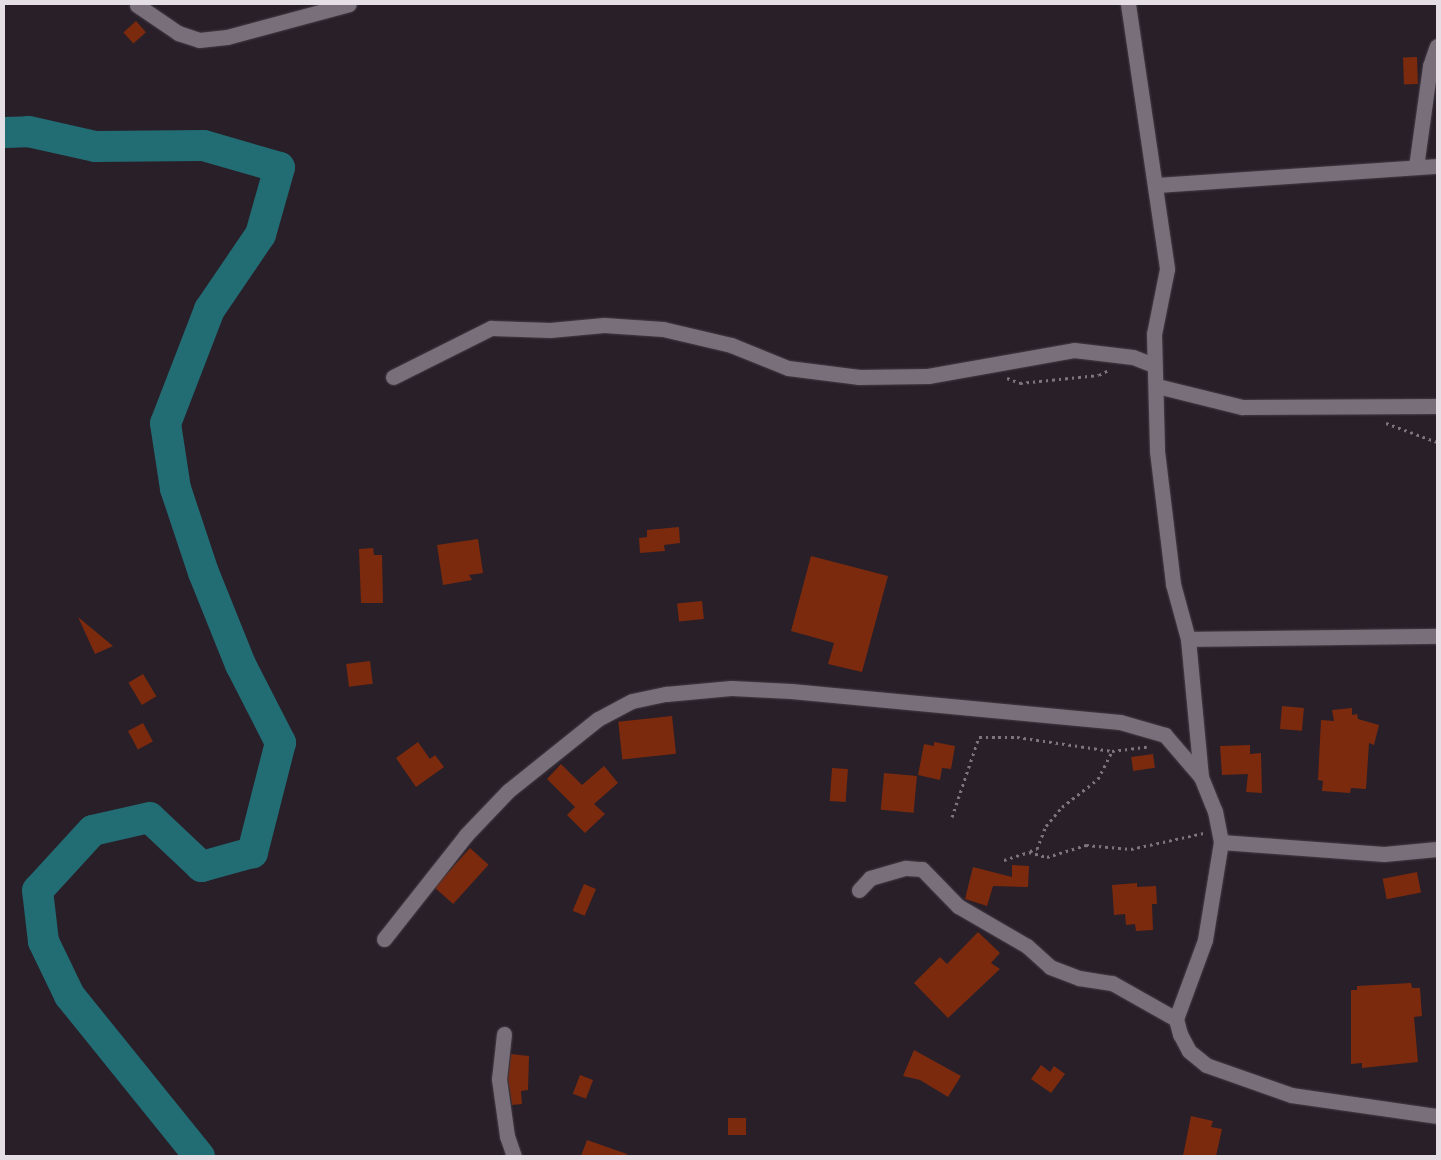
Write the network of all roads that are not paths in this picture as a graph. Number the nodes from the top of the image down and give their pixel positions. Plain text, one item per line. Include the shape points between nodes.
1 (137, 4) edge
2 (349, 4) edge
3 (1128, 4) edge
4 (1437, 46) edge
5 (1437, 166) edge
6 (1416, 167) junction
7 (1157, 185) junction
8 (1154, 365) junction
9 (394, 377) dead end
10 (1157, 386) junction
11 (1437, 406) edge
12 (1437, 636) edge
13 (1188, 639) junction
14 (1201, 777) junction
15 (1220, 837) junction
16 (1437, 849) edge
17 (859, 890) dead end
18 (384, 939) dead end
19 (1176, 1019) junction
20 (504, 1034) dead end
21 (1437, 1116) edge
22 (514, 1156) edge

1 - 2 street via 178,33 199,40 227,37
3 - 7 street
4 - 6 street via 1430,66
5 - 6 street
6 - 7 street
7 - 8 street via 1167,269 1154,334
8 - 9 street via 1133,356 1074,350 1028,356 982,369 928,376 859,377 788,368 731,345 663,329 604,325 550,330 492,328
8 - 10 street
10 - 11 street via 1242,407
10 - 13 street via 1158,452 1173,584
12 - 13 street
13 - 14 street
14 - 15 street via 1215,811
14 - 18 street via 1165,735 1120,722 791,691 732,688 666,694 632,701 598,719 508,791 466,835
15 - 16 street via 1384,854
15 - 19 street via 1205,940
17 - 19 street via 870,878 906,868 922,869 958,906 1027,946 1050,967 1079,978 1112,983
19 - 21 street via 1190,1051 1206,1064 1238,1078 1300,1097
20 - 22 street via 499,1079 507,1136

